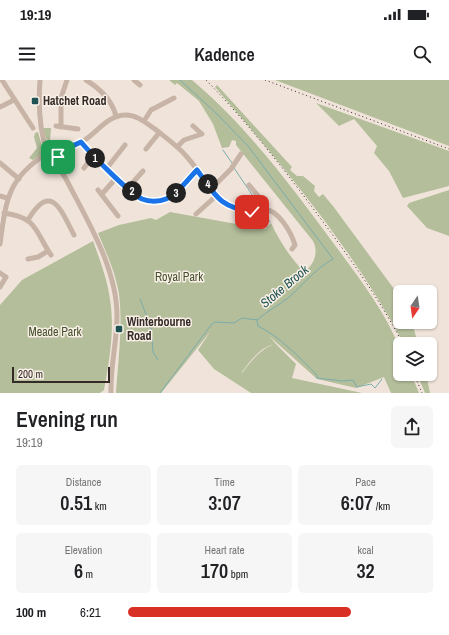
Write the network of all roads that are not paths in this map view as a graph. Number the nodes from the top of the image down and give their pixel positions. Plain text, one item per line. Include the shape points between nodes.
1 (2, 80) edge
2 (40, 80) edge
3 (67, 80) edge
4 (134, 80) edge
5 (89, 81) edge
6 (140, 85) dead end
7 (171, 97) dead end
8 (14, 100) junction
9 (0, 107) edge
10 (116, 116) junction
11 (144, 121) junction
12 (193, 126) dead end
13 (33, 128) dead end
14 (78, 129) dead end
15 (159, 133) junction
16 (81, 142) junction
17 (125, 145) dead end
18 (177, 147) junction
19 (68, 148) junction
20 (146, 149) dead end
21 (49, 151) junction
22 (241, 154) dead end
23 (93, 156) junction
24 (57, 158) junction
25 (49, 161) junction
26 (0, 163) edge
27 (35, 163) junction
28 (84, 166) dead end
29 (107, 168) junction
30 (197, 170) junction
31 (61, 171) junction
32 (144, 172) dead end
33 (117, 177) junction
34 (19, 179) junction
35 (249, 185) dead end
36 (128, 188) junction
37 (212, 188) junction
38 (98, 190) dead end
39 (102, 194) junction
40 (0, 196) edge
41 (216, 196) junction
42 (7, 198) junction
43 (265, 209) junction
44 (4, 213) junction
45 (196, 214) dead end
46 (118, 216) dead end
47 (28, 220) junction
48 (1, 228) edge
49 (74, 236) dead end
50 (0, 244) edge
51 (295, 246) dead end
52 (30, 260) dead end
53 (0, 274) edge
54 (0, 287) edge
55 (111, 386) junction
56 (107, 393) edge
57 (111, 393) edge

1 - 8 street
2 - 21 street via 39,118 43,140
3 - 14 street via 61,98 58,126
4 - 6 street
5 - 10 street via 108,99
7 - 11 street via 152,110
8 - 9 street
8 - 13 street
10 - 11 street via 132,115
10 - 16 street
11 - 15 street
12 - 18 street via 204,132 184,140
15 - 18 street
15 - 20 street
16 - 19 street
16 - 23 street
17 - 29 street
18 - 30 street
19 - 21 street
19 - 24 street
21 - 24 street via 57,152
21 - 25 street
21 - 27 street
22 - 37 street
23 - 28 street
23 - 29 street
24 - 25 street
24 - 31 street
25 - 27 street
25 - 31 street
26 - 34 street
27 - 34 street
29 - 33 street
30 - 36 street via 172,196 150,204
30 - 37 street
31 - 55 street via 103,255 113,287 117,315
32 - 36 street via 140,180
33 - 36 street
33 - 39 street
34 - 42 street
35 - 43 street via 264,203
37 - 41 street
38 - 39 street
39 - 46 street
40 - 42 street
41 - 43 street via 224,204 237,209 256,212
41 - 45 street
42 - 44 street
43 - 51 street via 277,215 291,235
44 - 47 street
44 - 48 street
47 - 49 street via 43,201 51,201 59,207 67,228
47 - 52 street via 34,225 50,253
48 - 50 street
53 - 54 street via 8,278
55 - 56 street
55 - 57 street

